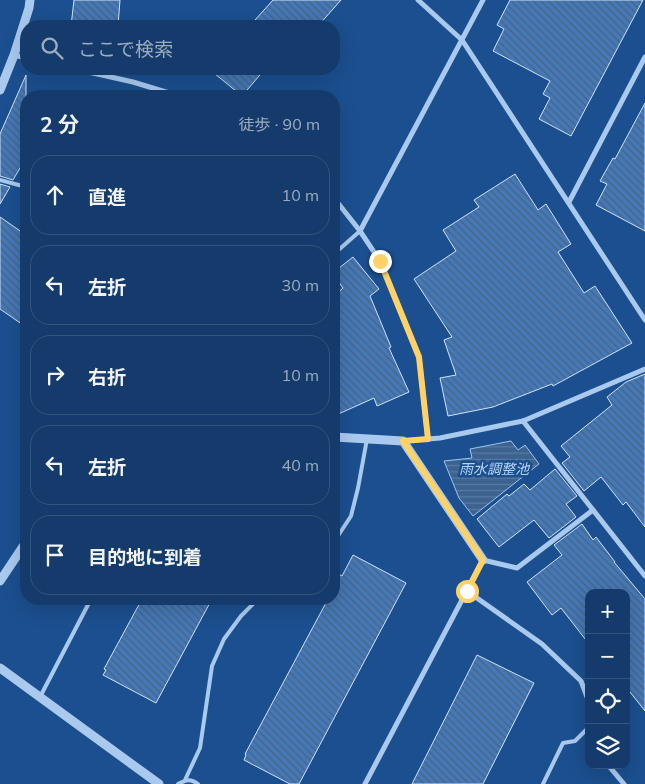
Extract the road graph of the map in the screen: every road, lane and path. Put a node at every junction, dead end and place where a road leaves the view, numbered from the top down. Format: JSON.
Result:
{"nodes":[{"id":1,"x":30,"y":0,"type":"edge"},
{"id":2,"x":418,"y":0,"type":"edge"},
{"id":3,"x":483,"y":0,"type":"edge"},
{"id":4,"x":25,"y":20,"type":"edge"},
{"id":5,"x":20,"y":36,"type":"edge"},
{"id":6,"x":462,"y":40,"type":"junction"},
{"id":7,"x":14,"y":55,"type":"junction"},
{"id":8,"x":20,"y":56,"type":"edge"},
{"id":9,"x":645,"y":57,"type":"edge"},
{"id":10,"x":101,"y":75,"type":"edge"},
{"id":11,"x":0,"y":90,"type":"edge"},
{"id":12,"x":159,"y":90,"type":"edge"},
{"id":13,"x":0,"y":180,"type":"edge"},
{"id":14,"x":20,"y":185,"type":"edge"},
{"id":15,"x":569,"y":202,"type":"junction"},
{"id":16,"x":340,"y":206,"type":"edge"},
{"id":17,"x":360,"y":231,"type":"junction"},
{"id":18,"x":340,"y":249,"type":"edge"},
{"id":19,"x":645,"y":320,"type":"edge"},
{"id":20,"x":645,"y":369,"type":"edge"},
{"id":21,"x":523,"y":421,"type":"junction"},
{"id":22,"x":340,"y":437,"type":"edge"},
{"id":23,"x":367,"y":438,"type":"junction"},
{"id":24,"x":428,"y":439,"type":"junction"},
{"id":25,"x":403,"y":441,"type":"junction"},
{"id":26,"x":593,"y":510,"type":"junction"},
{"id":27,"x":340,"y":533,"type":"edge"},
{"id":28,"x":20,"y":551,"type":"edge"},
{"id":29,"x":483,"y":560,"type":"junction"},
{"id":30,"x":645,"y":576,"type":"edge"},
{"id":31,"x":0,"y":581,"type":"edge"},
{"id":32,"x":467,"y":591,"type":"junction"},
{"id":33,"x":87,"y":605,"type":"edge"},
{"id":34,"x":252,"y":605,"type":"edge"},
{"id":35,"x":0,"y":668,"type":"edge"},
{"id":36,"x":585,"y":692,"type":"edge"},
{"id":37,"x":40,"y":697,"type":"junction"},
{"id":38,"x":585,"y":732,"type":"edge"},
{"id":39,"x":611,"y":769,"type":"edge"},
{"id":40,"x":185,"y":780,"type":"junction"},
{"id":41,"x":159,"y":784,"type":"edge"},
{"id":42,"x":178,"y":784,"type":"edge"},
{"id":43,"x":198,"y":784,"type":"edge"},
{"id":44,"x":365,"y":784,"type":"edge"},
{"id":45,"x":543,"y":784,"type":"edge"},
{"id":46,"x":624,"y":784,"type":"edge"}],
"edges":[{"from":1,"to":4,"type":"street"},
{"from":2,"to":6,"type":"street"},
{"from":3,"to":6,"type":"street"},
{"from":5,"to":7,"type":"street"},
{"from":6,"to":15,"type":"street"},
{"from":6,"to":17,"type":"street"},
{"from":7,"to":8,"type":"street"},
{"from":7,"to":11,"type":"street"},
{"from":9,"to":15,"type":"street"},
{"from":10,"to":12,"type":"street"},
{"from":13,"to":14,"type":"lane"},
{"from":15,"to":19,"type":"street"},
{"from":16,"to":17,"type":"street"},
{"from":17,"to":18,"type":"lane"},
{"from":17,"to":24,"type":"street"},
{"from":20,"to":21,"type":"street"},
{"from":21,"to":24,"type":"street"},
{"from":21,"to":26,"type":"street"},
{"from":22,"to":23,"type":"street"},
{"from":23,"to":25,"type":"street"},
{"from":23,"to":27,"type":"lane"},
{"from":24,"to":25,"type":"street"},
{"from":25,"to":29,"type":"street"},
{"from":26,"to":29,"type":"street"},
{"from":26,"to":30,"type":"street"},
{"from":28,"to":31,"type":"street"},
{"from":29,"to":32,"type":"street"},
{"from":32,"to":36,"type":"street"},
{"from":32,"to":44,"type":"street"},
{"from":33,"to":37,"type":"lane"},
{"from":34,"to":40,"type":"lane"},
{"from":35,"to":37,"type":"street"},
{"from":37,"to":41,"type":"street"},
{"from":38,"to":45,"type":"lane"},
{"from":39,"to":46,"type":"street"},
{"from":40,"to":42,"type":"lane"},
{"from":40,"to":43,"type":"lane"}]}
